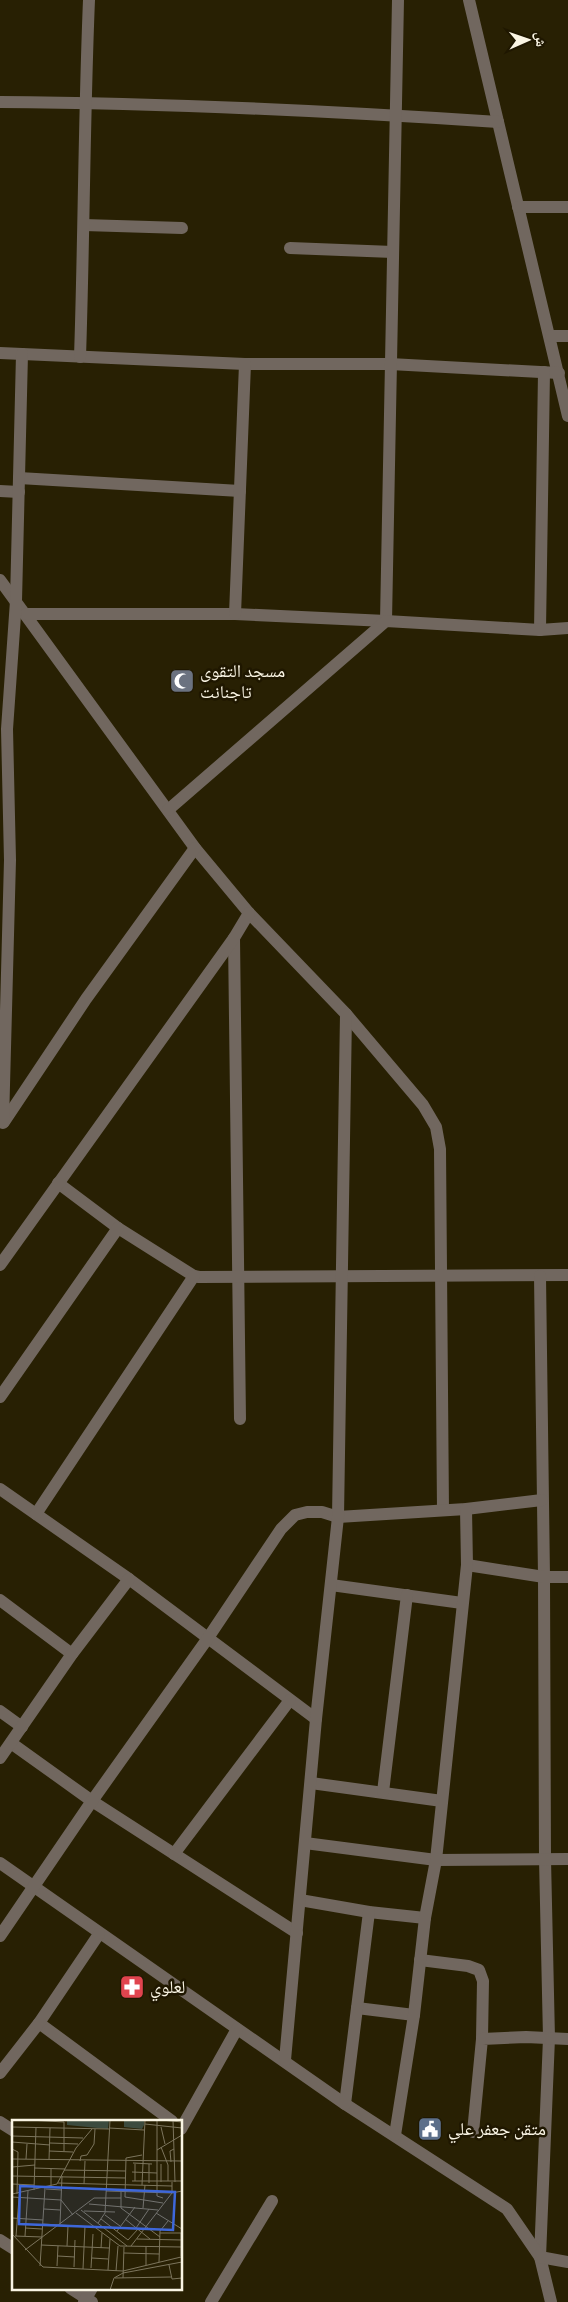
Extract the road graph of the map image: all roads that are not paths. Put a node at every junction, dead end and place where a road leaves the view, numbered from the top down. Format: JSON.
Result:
{"nodes":[{"id":1,"x":89,"y":0,"type":"edge"},
{"id":2,"x":398,"y":0,"type":"edge"},
{"id":3,"x":469,"y":0,"type":"edge"},
{"id":4,"x":0,"y":102,"type":"edge"},
{"id":5,"x":85,"y":102,"type":"junction"},
{"id":6,"x":396,"y":115,"type":"junction"},
{"id":7,"x":498,"y":122,"type":"junction"},
{"id":8,"x":518,"y":207,"type":"junction"},
{"id":9,"x":568,"y":207,"type":"edge"},
{"id":10,"x":84,"y":225,"type":"junction"},
{"id":11,"x":182,"y":228,"type":"dead end"},
{"id":12,"x":290,"y":248,"type":"dead end"},
{"id":13,"x":392,"y":252,"type":"junction"},
{"id":14,"x":551,"y":336,"type":"junction"},
{"id":15,"x":568,"y":336,"type":"edge"},
{"id":16,"x":0,"y":353,"type":"edge"},
{"id":17,"x":22,"y":354,"type":"junction"},
{"id":18,"x":80,"y":357,"type":"junction"},
{"id":19,"x":245,"y":364,"type":"junction"},
{"id":20,"x":390,"y":364,"type":"junction"},
{"id":21,"x":544,"y":372,"type":"junction"},
{"id":22,"x":558,"y":373,"type":"junction"},
{"id":23,"x":568,"y":416,"type":"edge"},
{"id":24,"x":19,"y":478,"type":"junction"},
{"id":25,"x":240,"y":490,"type":"junction"},
{"id":26,"x":0,"y":491,"type":"edge"},
{"id":27,"x":19,"y":492,"type":"junction"},
{"id":28,"x":0,"y":580,"type":"edge"},
{"id":29,"x":16,"y":601,"type":"junction"},
{"id":30,"x":26,"y":614,"type":"junction"},
{"id":31,"x":235,"y":614,"type":"junction"},
{"id":32,"x":386,"y":621,"type":"junction"},
{"id":33,"x":568,"y":628,"type":"edge"},
{"id":34,"x":540,"y":630,"type":"junction"},
{"id":35,"x":4,"y":729,"type":"edge"},
{"id":36,"x":168,"y":810,"type":"junction"},
{"id":37,"x":196,"y":848,"type":"junction"},
{"id":38,"x":5,"y":860,"type":"edge"},
{"id":39,"x":249,"y":913,"type":"junction"},
{"id":40,"x":234,"y":938,"type":"junction"},
{"id":41,"x":3,"y":983,"type":"edge"},
{"id":42,"x":346,"y":1014,"type":"junction"},
{"id":43,"x":2,"y":1125,"type":"edge"},
{"id":44,"x":58,"y":1183,"type":"junction"},
{"id":45,"x":118,"y":1228,"type":"junction"},
{"id":46,"x":0,"y":1265,"type":"edge"},
{"id":47,"x":440,"y":1275,"type":"junction"},
{"id":48,"x":568,"y":1275,"type":"edge"},
{"id":49,"x":194,"y":1276,"type":"junction"},
{"id":50,"x":343,"y":1276,"type":"junction"},
{"id":51,"x":540,"y":1276,"type":"junction"},
{"id":52,"x":239,"y":1279,"type":"junction"},
{"id":53,"x":0,"y":1397,"type":"edge"},
{"id":54,"x":240,"y":1419,"type":"dead end"},
{"id":55,"x":0,"y":1488,"type":"edge"},
{"id":56,"x":542,"y":1500,"type":"junction"},
{"id":57,"x":466,"y":1509,"type":"junction"},
{"id":58,"x":443,"y":1510,"type":"junction"},
{"id":59,"x":36,"y":1514,"type":"junction"},
{"id":60,"x":338,"y":1517,"type":"junction"},
{"id":61,"x":467,"y":1565,"type":"junction"},
{"id":62,"x":544,"y":1577,"type":"junction"},
{"id":63,"x":568,"y":1577,"type":"edge"},
{"id":64,"x":129,"y":1579,"type":"junction"},
{"id":65,"x":331,"y":1585,"type":"junction"},
{"id":66,"x":407,"y":1595,"type":"junction"},
{"id":67,"x":0,"y":1600,"type":"edge"},
{"id":68,"x":462,"y":1603,"type":"junction"},
{"id":69,"x":208,"y":1638,"type":"junction"},
{"id":70,"x":72,"y":1654,"type":"junction"},
{"id":71,"x":290,"y":1700,"type":"junction"},
{"id":72,"x":0,"y":1711,"type":"edge"},
{"id":73,"x":316,"y":1719,"type":"junction"},
{"id":74,"x":22,"y":1727,"type":"junction"},
{"id":75,"x":11,"y":1743,"type":"junction"},
{"id":76,"x":0,"y":1758,"type":"edge"},
{"id":77,"x":311,"y":1783,"type":"junction"},
{"id":78,"x":383,"y":1792,"type":"junction"},
{"id":79,"x":92,"y":1801,"type":"junction"},
{"id":80,"x":442,"y":1801,"type":"junction"},
{"id":81,"x":305,"y":1843,"type":"junction"},
{"id":82,"x":174,"y":1854,"type":"junction"},
{"id":83,"x":545,"y":1859,"type":"junction"},
{"id":84,"x":568,"y":1859,"type":"edge"},
{"id":85,"x":436,"y":1860,"type":"junction"},
{"id":86,"x":0,"y":1863,"type":"edge"},
{"id":87,"x":35,"y":1887,"type":"junction"},
{"id":88,"x":300,"y":1900,"type":"junction"},
{"id":89,"x":369,"y":1912,"type":"junction"},
{"id":90,"x":425,"y":1918,"type":"junction"},
{"id":91,"x":297,"y":1933,"type":"junction"},
{"id":92,"x":100,"y":1934,"type":"junction"},
{"id":93,"x":0,"y":1936,"type":"edge"},
{"id":94,"x":420,"y":1960,"type":"junction"},
{"id":95,"x":357,"y":2008,"type":"junction"},
{"id":96,"x":414,"y":2014,"type":"junction"},
{"id":97,"x":39,"y":2023,"type":"junction"},
{"id":98,"x":237,"y":2029,"type":"junction"},
{"id":99,"x":549,"y":2038,"type":"junction"},
{"id":100,"x":482,"y":2039,"type":"junction"},
{"id":101,"x":568,"y":2039,"type":"edge"},
{"id":102,"x":285,"y":2060,"type":"junction"},
{"id":103,"x":0,"y":2073,"type":"edge"},
{"id":104,"x":345,"y":2104,"type":"junction"},
{"id":105,"x":171,"y":2120,"type":"edge"},
{"id":106,"x":0,"y":2122,"type":"edge"},
{"id":107,"x":182,"y":2126,"type":"edge"},
{"id":108,"x":12,"y":2130,"type":"edge"},
{"id":109,"x":473,"y":2132,"type":"dead end"},
{"id":110,"x":395,"y":2135,"type":"junction"},
{"id":111,"x":272,"y":2201,"type":"dead end"},
{"id":112,"x":0,"y":2240,"type":"edge"},
{"id":113,"x":12,"y":2248,"type":"edge"},
{"id":114,"x":540,"y":2257,"type":"junction"},
{"id":115,"x":567,"y":2265,"type":"edge"},
{"id":116,"x":74,"y":2290,"type":"edge"},
{"id":117,"x":88,"y":2298,"type":"edge"},
{"id":118,"x":211,"y":2302,"type":"edge"},
{"id":119,"x":551,"y":2302,"type":"edge"}],
"edges":[{"from":1,"to":5,"type":"street"},
{"from":2,"to":6,"type":"street"},
{"from":3,"to":7,"type":"street"},
{"from":4,"to":5,"type":"street"},
{"from":5,"to":6,"type":"street"},
{"from":5,"to":10,"type":"street"},
{"from":6,"to":7,"type":"street"},
{"from":6,"to":13,"type":"street"},
{"from":7,"to":8,"type":"street"},
{"from":8,"to":9,"type":"street"},
{"from":8,"to":14,"type":"street"},
{"from":10,"to":11,"type":"street"},
{"from":10,"to":18,"type":"street"},
{"from":12,"to":13,"type":"street"},
{"from":13,"to":20,"type":"street"},
{"from":14,"to":15,"type":"street"},
{"from":14,"to":22,"type":"street"},
{"from":16,"to":17,"type":"street"},
{"from":17,"to":18,"type":"street"},
{"from":17,"to":24,"type":"street"},
{"from":18,"to":19,"type":"street"},
{"from":19,"to":20,"type":"street"},
{"from":19,"to":25,"type":"street"},
{"from":20,"to":21,"type":"street"},
{"from":20,"to":32,"type":"street"},
{"from":21,"to":22,"type":"street"},
{"from":21,"to":34,"type":"street"},
{"from":22,"to":23,"type":"street"},
{"from":24,"to":25,"type":"street"},
{"from":24,"to":27,"type":"street"},
{"from":25,"to":31,"type":"street"},
{"from":26,"to":27,"type":"street"},
{"from":27,"to":29,"type":"street"},
{"from":28,"to":29,"type":"street"},
{"from":29,"to":30,"type":"street"},
{"from":29,"to":35,"type":"street"},
{"from":30,"to":31,"type":"street"},
{"from":30,"to":36,"type":"street"},
{"from":31,"to":32,"type":"street"},
{"from":32,"to":34,"type":"street"},
{"from":32,"to":36,"type":"street"},
{"from":33,"to":34,"type":"street"},
{"from":35,"to":38,"type":"street"},
{"from":36,"to":37,"type":"street"},
{"from":37,"to":39,"type":"street"},
{"from":37,"to":43,"type":"street"},
{"from":38,"to":41,"type":"street"},
{"from":39,"to":40,"type":"street"},
{"from":39,"to":42,"type":"street"},
{"from":40,"to":44,"type":"street"},
{"from":40,"to":52,"type":"street"},
{"from":41,"to":43,"type":"street"},
{"from":42,"to":47,"type":"street"},
{"from":42,"to":50,"type":"street"},
{"from":44,"to":45,"type":"street"},
{"from":44,"to":46,"type":"street"},
{"from":45,"to":49,"type":"street"},
{"from":45,"to":53,"type":"street"},
{"from":47,"to":50,"type":"street"},
{"from":47,"to":51,"type":"street"},
{"from":47,"to":58,"type":"street"},
{"from":48,"to":51,"type":"street"},
{"from":49,"to":52,"type":"street"},
{"from":49,"to":59,"type":"street"},
{"from":50,"to":52,"type":"street"},
{"from":50,"to":60,"type":"street"},
{"from":51,"to":56,"type":"street"},
{"from":52,"to":54,"type":"street"},
{"from":55,"to":59,"type":"street"},
{"from":56,"to":57,"type":"street"},
{"from":56,"to":62,"type":"street"},
{"from":57,"to":58,"type":"street"},
{"from":57,"to":61,"type":"street"},
{"from":58,"to":60,"type":"street"},
{"from":59,"to":64,"type":"street"},
{"from":60,"to":65,"type":"street"},
{"from":60,"to":69,"type":"street"},
{"from":61,"to":62,"type":"street"},
{"from":61,"to":68,"type":"street"},
{"from":62,"to":63,"type":"street"},
{"from":62,"to":83,"type":"street"},
{"from":64,"to":69,"type":"street"},
{"from":64,"to":70,"type":"street"},
{"from":65,"to":66,"type":"street"},
{"from":65,"to":73,"type":"street"},
{"from":66,"to":68,"type":"street"},
{"from":66,"to":78,"type":"street"},
{"from":67,"to":70,"type":"street"},
{"from":68,"to":80,"type":"street"},
{"from":69,"to":71,"type":"street"},
{"from":69,"to":79,"type":"street"},
{"from":70,"to":74,"type":"street"},
{"from":71,"to":73,"type":"street"},
{"from":71,"to":82,"type":"street"},
{"from":72,"to":74,"type":"street"},
{"from":73,"to":77,"type":"street"},
{"from":74,"to":75,"type":"street"},
{"from":75,"to":76,"type":"street"},
{"from":75,"to":79,"type":"street"},
{"from":77,"to":78,"type":"street"},
{"from":77,"to":81,"type":"street"},
{"from":78,"to":80,"type":"street"},
{"from":79,"to":82,"type":"street"},
{"from":79,"to":87,"type":"street"},
{"from":80,"to":85,"type":"street"},
{"from":81,"to":85,"type":"street"},
{"from":81,"to":88,"type":"street"},
{"from":82,"to":91,"type":"street"},
{"from":83,"to":84,"type":"street"},
{"from":83,"to":85,"type":"street"},
{"from":83,"to":99,"type":"street"},
{"from":85,"to":90,"type":"street"},
{"from":86,"to":87,"type":"street"},
{"from":87,"to":92,"type":"street"},
{"from":87,"to":93,"type":"street"},
{"from":88,"to":89,"type":"street"},
{"from":88,"to":91,"type":"street"},
{"from":89,"to":90,"type":"street"},
{"from":89,"to":95,"type":"street"},
{"from":90,"to":94,"type":"street"},
{"from":91,"to":102,"type":"street"},
{"from":92,"to":97,"type":"street"},
{"from":92,"to":98,"type":"street"},
{"from":94,"to":96,"type":"street"},
{"from":94,"to":100,"type":"street"},
{"from":95,"to":96,"type":"street"},
{"from":95,"to":104,"type":"street"},
{"from":96,"to":110,"type":"street"},
{"from":97,"to":103,"type":"street"},
{"from":97,"to":105,"type":"street"},
{"from":98,"to":102,"type":"street"},
{"from":98,"to":107,"type":"street"},
{"from":99,"to":100,"type":"street"},
{"from":99,"to":101,"type":"street"},
{"from":99,"to":114,"type":"street"},
{"from":100,"to":109,"type":"street"},
{"from":102,"to":104,"type":"street"},
{"from":104,"to":110,"type":"street"},
{"from":106,"to":108,"type":"street"},
{"from":110,"to":114,"type":"street"},
{"from":111,"to":118,"type":"street"},
{"from":112,"to":113,"type":"street"},
{"from":114,"to":115,"type":"street"},
{"from":114,"to":119,"type":"street"},
{"from":116,"to":117,"type":"street"}]}
